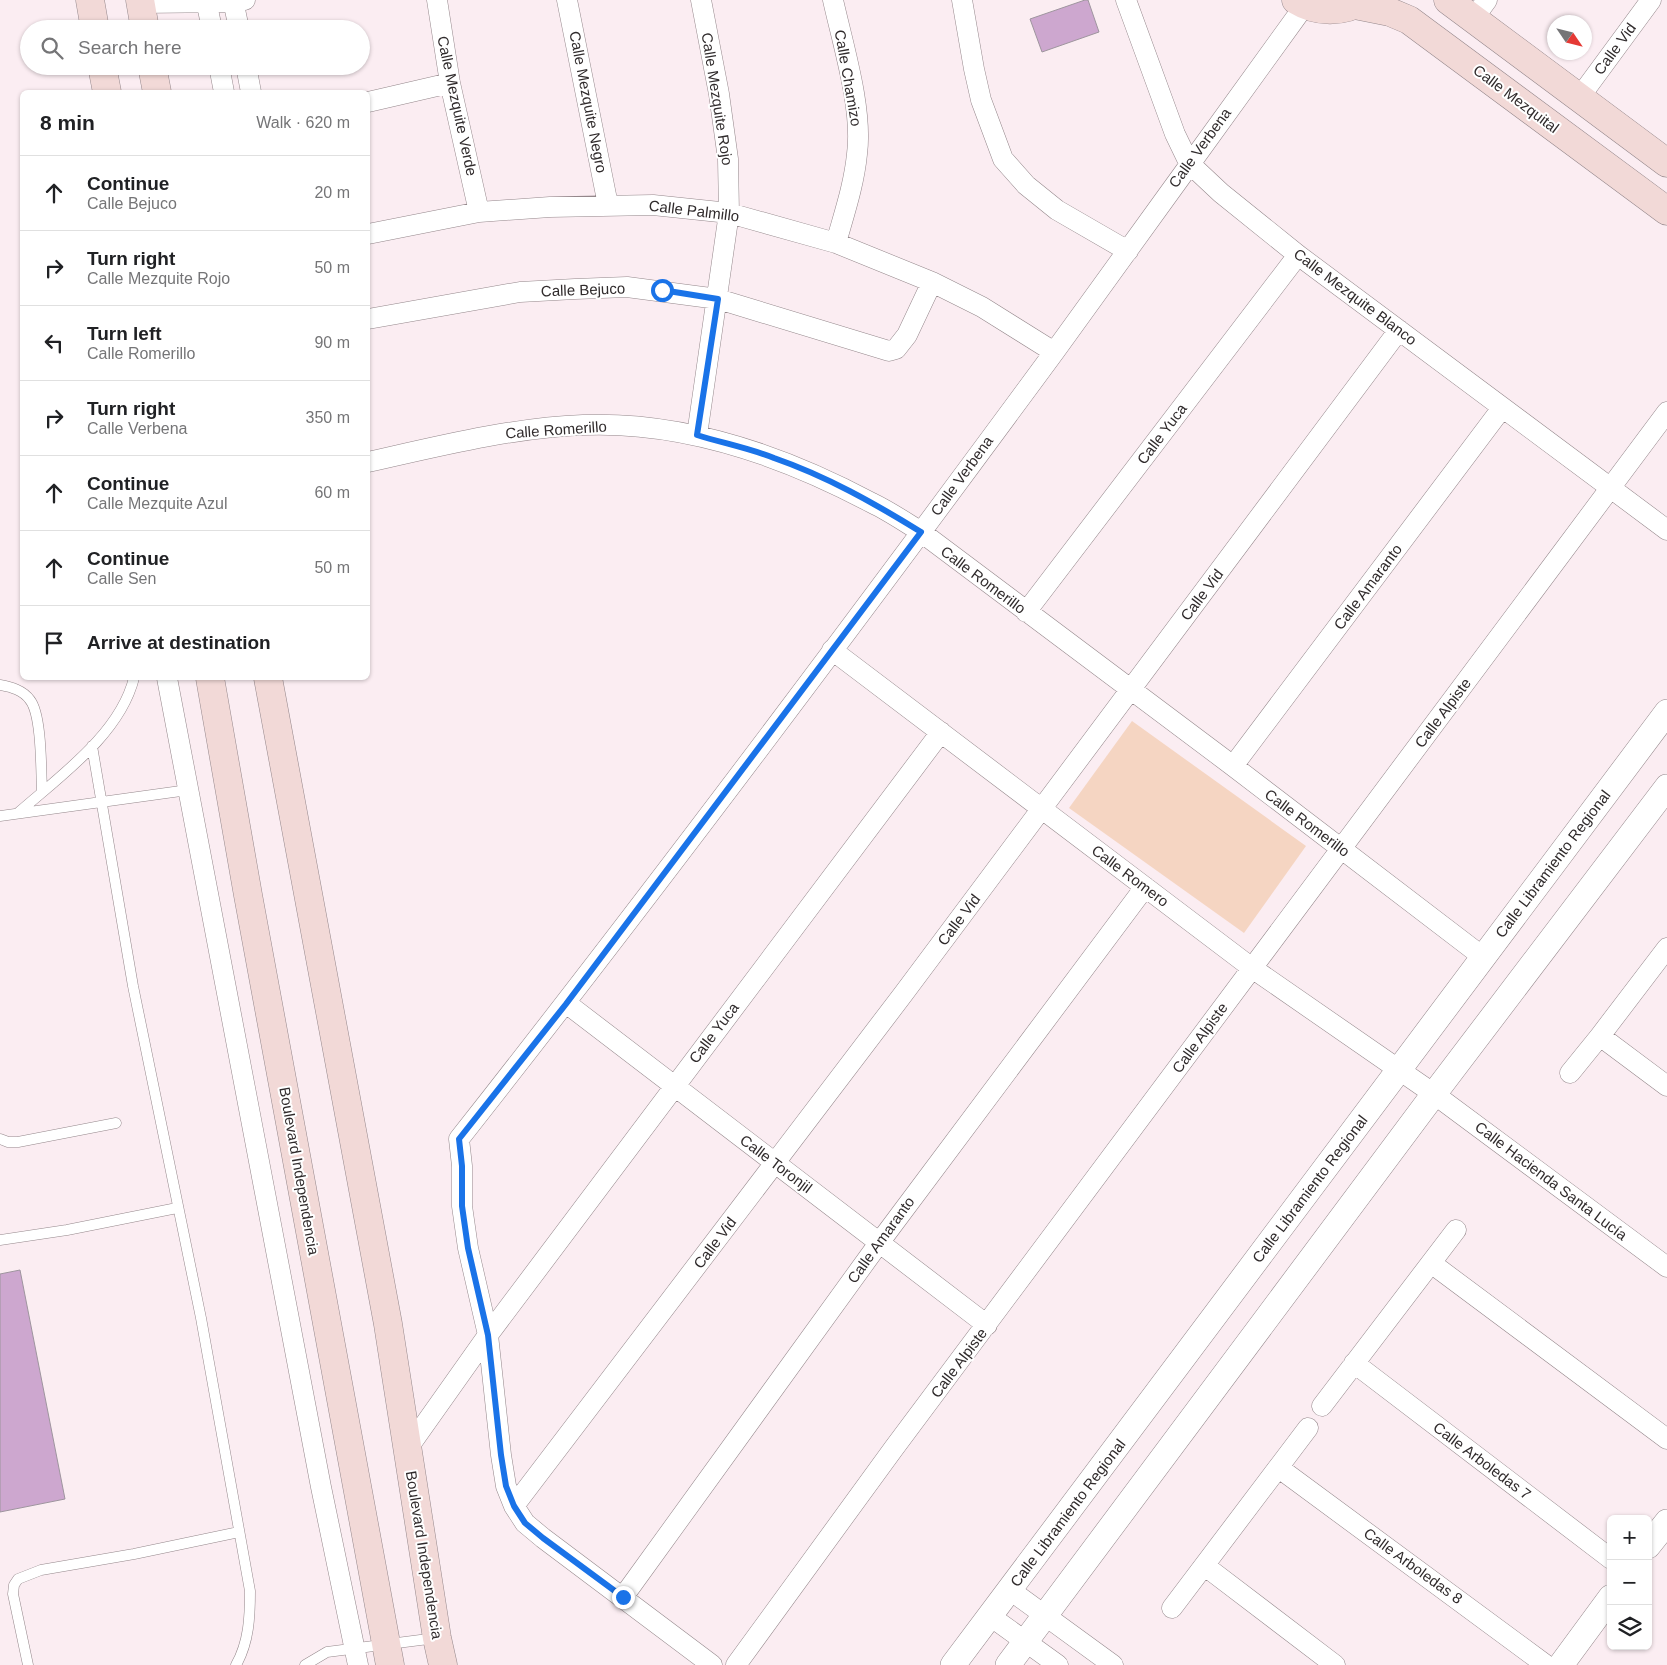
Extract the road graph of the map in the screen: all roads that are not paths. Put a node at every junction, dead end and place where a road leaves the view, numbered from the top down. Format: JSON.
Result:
{"nodes":[{"id":1,"x":90,"y":0,"type":"edge"},
{"id":2,"x":436,"y":0,"type":"edge"},
{"id":3,"x":567,"y":0,"type":"edge"},
{"id":4,"x":701,"y":0,"type":"edge"},
{"id":5,"x":832,"y":0,"type":"edge"},
{"id":6,"x":962,"y":0,"type":"edge"},
{"id":7,"x":1126,"y":0,"type":"edge"},
{"id":8,"x":1448,"y":0,"type":"edge"},
{"id":9,"x":1651,"y":0,"type":"edge"},
{"id":10,"x":207,"y":1,"type":"edge"},
{"id":11,"x":237,"y":1,"type":"edge"},
{"id":12,"x":1360,"y":2,"type":"edge"},
{"id":13,"x":1300,"y":3,"type":"edge"},
{"id":14,"x":1480,"y":10,"type":"edge"},
{"id":15,"x":142,"y":11,"type":"edge"},
{"id":16,"x":93,"y":20,"type":"edge"},
{"id":17,"x":210,"y":20,"type":"edge"},
{"id":18,"x":238,"y":20,"type":"edge"},
{"id":19,"x":104,"y":75,"type":"edge"},
{"id":20,"x":154,"y":75,"type":"edge"},
{"id":21,"x":221,"y":75,"type":"edge"},
{"id":22,"x":248,"y":75,"type":"edge"},
{"id":23,"x":450,"y":83,"type":"junction"},
{"id":24,"x":107,"y":90,"type":"edge"},
{"id":25,"x":158,"y":90,"type":"edge"},
{"id":26,"x":224,"y":90,"type":"edge"},
{"id":27,"x":251,"y":90,"type":"edge"},
{"id":28,"x":1579,"y":98,"type":"junction"},
{"id":29,"x":370,"y":102,"type":"edge"},
{"id":30,"x":1189,"y":163,"type":"junction"},
{"id":31,"x":1667,"y":163,"type":"edge"},
{"id":32,"x":608,"y":205,"type":"junction"},
{"id":33,"x":1667,"y":211,"type":"edge"},
{"id":34,"x":480,"y":212,"type":"junction"},
{"id":35,"x":729,"y":213,"type":"junction"},
{"id":36,"x":370,"y":234,"type":"edge"},
{"id":37,"x":836,"y":243,"type":"junction"},
{"id":38,"x":1128,"y":251,"type":"junction"},
{"id":39,"x":1298,"y":255,"type":"junction"},
{"id":40,"x":932,"y":282,"type":"junction"},
{"id":41,"x":718,"y":299,"type":"junction"},
{"id":42,"x":370,"y":319,"type":"edge"},
{"id":43,"x":1399,"y":330,"type":"junction"},
{"id":44,"x":1054,"y":352,"type":"junction"},
{"id":45,"x":1502,"y":408,"type":"junction"},
{"id":46,"x":1667,"y":412,"type":"edge"},
{"id":47,"x":697,"y":435,"type":"junction"},
{"id":48,"x":370,"y":462,"type":"edge"},
{"id":49,"x":1611,"y":489,"type":"junction"},
{"id":50,"x":1667,"y":530,"type":"edge"},
{"id":51,"x":921,"y":532,"type":"junction"},
{"id":52,"x":1026,"y":612,"type":"junction"},
{"id":53,"x":832,"y":650,"type":"junction"},
{"id":54,"x":133,"y":680,"type":"edge"},
{"id":55,"x":167,"y":680,"type":"edge"},
{"id":56,"x":210,"y":680,"type":"edge"},
{"id":57,"x":268,"y":680,"type":"edge"},
{"id":58,"x":0,"y":684,"type":"edge"},
{"id":59,"x":1132,"y":690,"type":"junction"},
{"id":60,"x":1667,"y":712,"type":"edge"},
{"id":61,"x":941,"y":732,"type":"junction"},
{"id":62,"x":92,"y":746,"type":"junction"},
{"id":63,"x":1233,"y":766,"type":"junction"},
{"id":64,"x":1667,"y":787,"type":"edge"},
{"id":65,"x":188,"y":790,"type":"junction"},
{"id":66,"x":42,"y":792,"type":"junction"},
{"id":67,"x":100,"y":801,"type":"junction"},
{"id":68,"x":1042,"y":809,"type":"junction"},
{"id":69,"x":18,"y":813,"type":"junction"},
{"id":70,"x":0,"y":816,"type":"edge"},
{"id":71,"x":1342,"y":849,"type":"junction"},
{"id":72,"x":1145,"y":887,"type":"junction"},
{"id":73,"x":1667,"y":948,"type":"edge"},
{"id":74,"x":1483,"y":957,"type":"junction"},
{"id":75,"x":1252,"y":968,"type":"junction"},
{"id":76,"x":566,"y":1004,"type":"junction"},
{"id":77,"x":1600,"y":1036,"type":"junction"},
{"id":78,"x":1399,"y":1070,"type":"junction"},
{"id":79,"x":1570,"y":1073,"type":"dead end"},
{"id":80,"x":674,"y":1086,"type":"junction"},
{"id":81,"x":1667,"y":1086,"type":"edge"},
{"id":82,"x":1434,"y":1094,"type":"junction"},
{"id":83,"x":116,"y":1123,"type":"dead end"},
{"id":84,"x":0,"y":1139,"type":"edge"},
{"id":85,"x":776,"y":1164,"type":"junction"},
{"id":86,"x":177,"y":1208,"type":"junction"},
{"id":87,"x":1456,"y":1230,"type":"dead end"},
{"id":88,"x":0,"y":1240,"type":"edge"},
{"id":89,"x":879,"y":1243,"type":"junction"},
{"id":90,"x":1431,"y":1263,"type":"junction"},
{"id":91,"x":1667,"y":1267,"type":"edge"},
{"id":92,"x":987,"y":1325,"type":"junction"},
{"id":93,"x":488,"y":1335,"type":"junction"},
{"id":94,"x":1354,"y":1363,"type":"junction"},
{"id":95,"x":1322,"y":1406,"type":"dead end"},
{"id":96,"x":1308,"y":1428,"type":"dead end"},
{"id":97,"x":1667,"y":1439,"type":"edge"},
{"id":98,"x":408,"y":1448,"type":"junction"},
{"id":99,"x":1279,"y":1468,"type":"junction"},
{"id":100,"x":514,"y":1506,"type":"junction"},
{"id":101,"x":1667,"y":1522,"type":"edge"},
{"id":102,"x":240,"y":1532,"type":"junction"},
{"id":103,"x":1652,"y":1541,"type":"edge"},
{"id":104,"x":1607,"y":1556,"type":"edge"},
{"id":105,"x":1205,"y":1566,"type":"junction"},
{"id":106,"x":1010,"y":1590,"type":"junction"},
{"id":107,"x":623,"y":1597,"type":"junction"},
{"id":108,"x":1607,"y":1602,"type":"edge"},
{"id":109,"x":1172,"y":1608,"type":"dead end"},
{"id":110,"x":1045,"y":1614,"type":"junction"},
{"id":111,"x":990,"y":1616,"type":"junction"},
{"id":112,"x":437,"y":1638,"type":"junction"},
{"id":113,"x":1026,"y":1641,"type":"junction"},
{"id":114,"x":388,"y":1654,"type":"edge"},
{"id":115,"x":357,"y":1656,"type":"edge"},
{"id":116,"x":28,"y":1665,"type":"edge"},
{"id":117,"x":236,"y":1665,"type":"edge"},
{"id":118,"x":305,"y":1665,"type":"edge"},
{"id":119,"x":443,"y":1665,"type":"edge"},
{"id":120,"x":712,"y":1665,"type":"edge"},
{"id":121,"x":736,"y":1665,"type":"edge"},
{"id":122,"x":953,"y":1665,"type":"edge"},
{"id":123,"x":1008,"y":1665,"type":"edge"},
{"id":124,"x":1058,"y":1665,"type":"edge"},
{"id":125,"x":1113,"y":1665,"type":"edge"},
{"id":126,"x":1335,"y":1665,"type":"edge"},
{"id":127,"x":1546,"y":1665,"type":"edge"},
{"id":128,"x":1561,"y":1665,"type":"edge"}],
"edges":[{"from":1,"to":16,"type":"main road"},
{"from":2,"to":23,"type":"street","name":"Calle Mezquite Verde"},
{"from":3,"to":32,"type":"street","name":"Calle Mezquite Negro"},
{"from":4,"to":35,"type":"street","name":"Calle Mezquite Rojo"},
{"from":5,"to":37,"type":"street","name":"Calle Chamizo"},
{"from":6,"to":38,"type":"street"},
{"from":7,"to":30,"type":"street","name":"Calle Mezquite Blanco"},
{"from":8,"to":14,"type":"main road"},
{"from":9,"to":28,"type":"street","name":"Calle Vid"},
{"from":10,"to":11,"type":"street"},
{"from":10,"to":15,"type":"street"},
{"from":10,"to":17,"type":"street"},
{"from":11,"to":18,"type":"street"},
{"from":12,"to":13,"type":"main road"},
{"from":12,"to":33,"type":"main road","name":"Calle Mezquital"},
{"from":13,"to":30,"type":"street","name":"Calle Verbena"},
{"from":14,"to":28,"type":"main road"},
{"from":19,"to":24,"type":"main road"},
{"from":20,"to":25,"type":"main road"},
{"from":21,"to":26,"type":"street"},
{"from":22,"to":27,"type":"street"},
{"from":23,"to":29,"type":"street"},
{"from":23,"to":34,"type":"street","name":"Calle Mezquite Verde"},
{"from":28,"to":31,"type":"main road"},
{"from":30,"to":38,"type":"street","name":"Calle Verbena"},
{"from":30,"to":39,"type":"street","name":"Calle Mezquite Blanco"},
{"from":32,"to":34,"type":"street","name":"Calle Palmillo"},
{"from":32,"to":35,"type":"street","name":"Calle Palmillo"},
{"from":34,"to":36,"type":"street","name":"Calle Palmillo"},
{"from":35,"to":37,"type":"street","name":"Calle Palmillo"},
{"from":35,"to":41,"type":"street","name":"Calle Mezquite Rojo"},
{"from":37,"to":40,"type":"street","name":"Calle Palmillo"},
{"from":38,"to":44,"type":"street","name":"Calle Verbena"},
{"from":39,"to":43,"type":"street","name":"Calle Mezquite Blanco"},
{"from":39,"to":52,"type":"street","name":"Calle Yuca"},
{"from":40,"to":41,"type":"street","name":"Calle Bejuco"},
{"from":40,"to":44,"type":"street","name":"Calle Palmillo"},
{"from":41,"to":42,"type":"street","name":"Calle Bejuco"},
{"from":41,"to":47,"type":"street","name":"Calle Mezquite Rojo"},
{"from":43,"to":45,"type":"street","name":"Calle Mezquite Blanco"},
{"from":43,"to":59,"type":"street","name":"Calle Vid"},
{"from":44,"to":51,"type":"street","name":"Calle Verbena"},
{"from":45,"to":49,"type":"street","name":"Calle Mezquite Blanco"},
{"from":45,"to":63,"type":"street","name":"Calle Amaranto"},
{"from":46,"to":49,"type":"street","name":"Calle Alpiste"},
{"from":47,"to":48,"type":"street","name":"Calle Romerillo"},
{"from":47,"to":51,"type":"street","name":"Calle Romerillo"},
{"from":49,"to":50,"type":"street","name":"Calle Mezquite Blanco"},
{"from":49,"to":71,"type":"street","name":"Calle Alpiste"},
{"from":51,"to":52,"type":"street","name":"Calle Romerillo"},
{"from":51,"to":53,"type":"street","name":"Calle Verbena"},
{"from":52,"to":59,"type":"street","name":"Calle Romerillo"},
{"from":53,"to":61,"type":"street","name":"Calle Romero"},
{"from":53,"to":76,"type":"street","name":"Calle Verbena"},
{"from":54,"to":62,"type":"lane"},
{"from":55,"to":65,"type":"street"},
{"from":56,"to":114,"type":"main road","name":"Boulevard Independencia"},
{"from":57,"to":98,"type":"main road","name":"Boulevard Independencia"},
{"from":58,"to":66,"type":"lane"},
{"from":59,"to":63,"type":"street","name":"Calle Romerillo"},
{"from":59,"to":68,"type":"street","name":"Calle Vid"},
{"from":60,"to":74,"type":"street","name":"Calle Libramiento Regional"},
{"from":61,"to":68,"type":"street","name":"Calle Romero"},
{"from":61,"to":80,"type":"street","name":"Calle Yuca"},
{"from":62,"to":66,"type":"lane"},
{"from":62,"to":67,"type":"lane"},
{"from":63,"to":71,"type":"street","name":"Calle Romerillo"},
{"from":64,"to":82,"type":"street"},
{"from":65,"to":67,"type":"lane"},
{"from":65,"to":115,"type":"street"},
{"from":66,"to":69,"type":"lane"},
{"from":67,"to":69,"type":"lane"},
{"from":67,"to":86,"type":"lane"},
{"from":68,"to":72,"type":"street","name":"Calle Romero"},
{"from":68,"to":85,"type":"street","name":"Calle Vid"},
{"from":69,"to":70,"type":"lane"},
{"from":71,"to":74,"type":"street","name":"Calle Romerillo"},
{"from":71,"to":75,"type":"street","name":"Calle Alpiste"},
{"from":72,"to":75,"type":"street","name":"Calle Romero"},
{"from":72,"to":89,"type":"street","name":"Calle Amaranto"},
{"from":73,"to":77,"type":"street"},
{"from":74,"to":78,"type":"street","name":"Calle Libramiento Regional"},
{"from":75,"to":78,"type":"street","name":"Calle Romero"},
{"from":75,"to":92,"type":"street","name":"Calle Alpiste"},
{"from":76,"to":80,"type":"street","name":"Calle Toronjil"},
{"from":76,"to":93,"type":"street","name":"Calle Verbena"},
{"from":77,"to":79,"type":"street"},
{"from":77,"to":81,"type":"street"},
{"from":78,"to":82,"type":"street","name":"Calle Romero"},
{"from":78,"to":106,"type":"street","name":"Calle Libramiento Regional"},
{"from":80,"to":85,"type":"street","name":"Calle Toronjil"},
{"from":80,"to":93,"type":"street","name":"Calle Yuca"},
{"from":82,"to":91,"type":"street","name":"Calle Hacienda Santa Lucía"},
{"from":82,"to":110,"type":"street"},
{"from":83,"to":84,"type":"lane"},
{"from":85,"to":89,"type":"street","name":"Calle Toronjil"},
{"from":85,"to":100,"type":"street","name":"Calle Vid"},
{"from":86,"to":88,"type":"lane"},
{"from":86,"to":102,"type":"lane"},
{"from":87,"to":90,"type":"street"},
{"from":89,"to":92,"type":"street","name":"Calle Toronjil"},
{"from":89,"to":107,"type":"street","name":"Calle Amaranto"},
{"from":90,"to":94,"type":"street"},
{"from":90,"to":97,"type":"street"},
{"from":92,"to":121,"type":"street","name":"Calle Alpiste"},
{"from":93,"to":98,"type":"street","name":"Calle Yuca"},
{"from":93,"to":100,"type":"street","name":"Calle Verbena"},
{"from":94,"to":95,"type":"street"},
{"from":94,"to":104,"type":"street","name":"Calle Arboledas 7"},
{"from":96,"to":99,"type":"street"},
{"from":98,"to":112,"type":"main road","name":"Boulevard Independencia"},
{"from":99,"to":105,"type":"street"},
{"from":99,"to":127,"type":"street","name":"Calle Arboledas 8"},
{"from":100,"to":107,"type":"street","name":"Calle Verbena"},
{"from":101,"to":103,"type":"street"},
{"from":102,"to":116,"type":"lane"},
{"from":102,"to":117,"type":"lane"},
{"from":105,"to":109,"type":"street"},
{"from":105,"to":126,"type":"street"},
{"from":106,"to":110,"type":"street"},
{"from":106,"to":111,"type":"street","name":"Calle Libramiento Regional"},
{"from":107,"to":120,"type":"street","name":"Calle Verbena"},
{"from":108,"to":128,"type":"street"},
{"from":110,"to":113,"type":"street"},
{"from":110,"to":125,"type":"street"},
{"from":111,"to":113,"type":"street"},
{"from":111,"to":122,"type":"street","name":"Calle Libramiento Regional"},
{"from":112,"to":114,"type":"lane"},
{"from":112,"to":119,"type":"main road","name":"Boulevard Independencia"},
{"from":113,"to":123,"type":"street"},
{"from":113,"to":124,"type":"street"},
{"from":114,"to":115,"type":"lane"},
{"from":115,"to":118,"type":"lane"}]}
